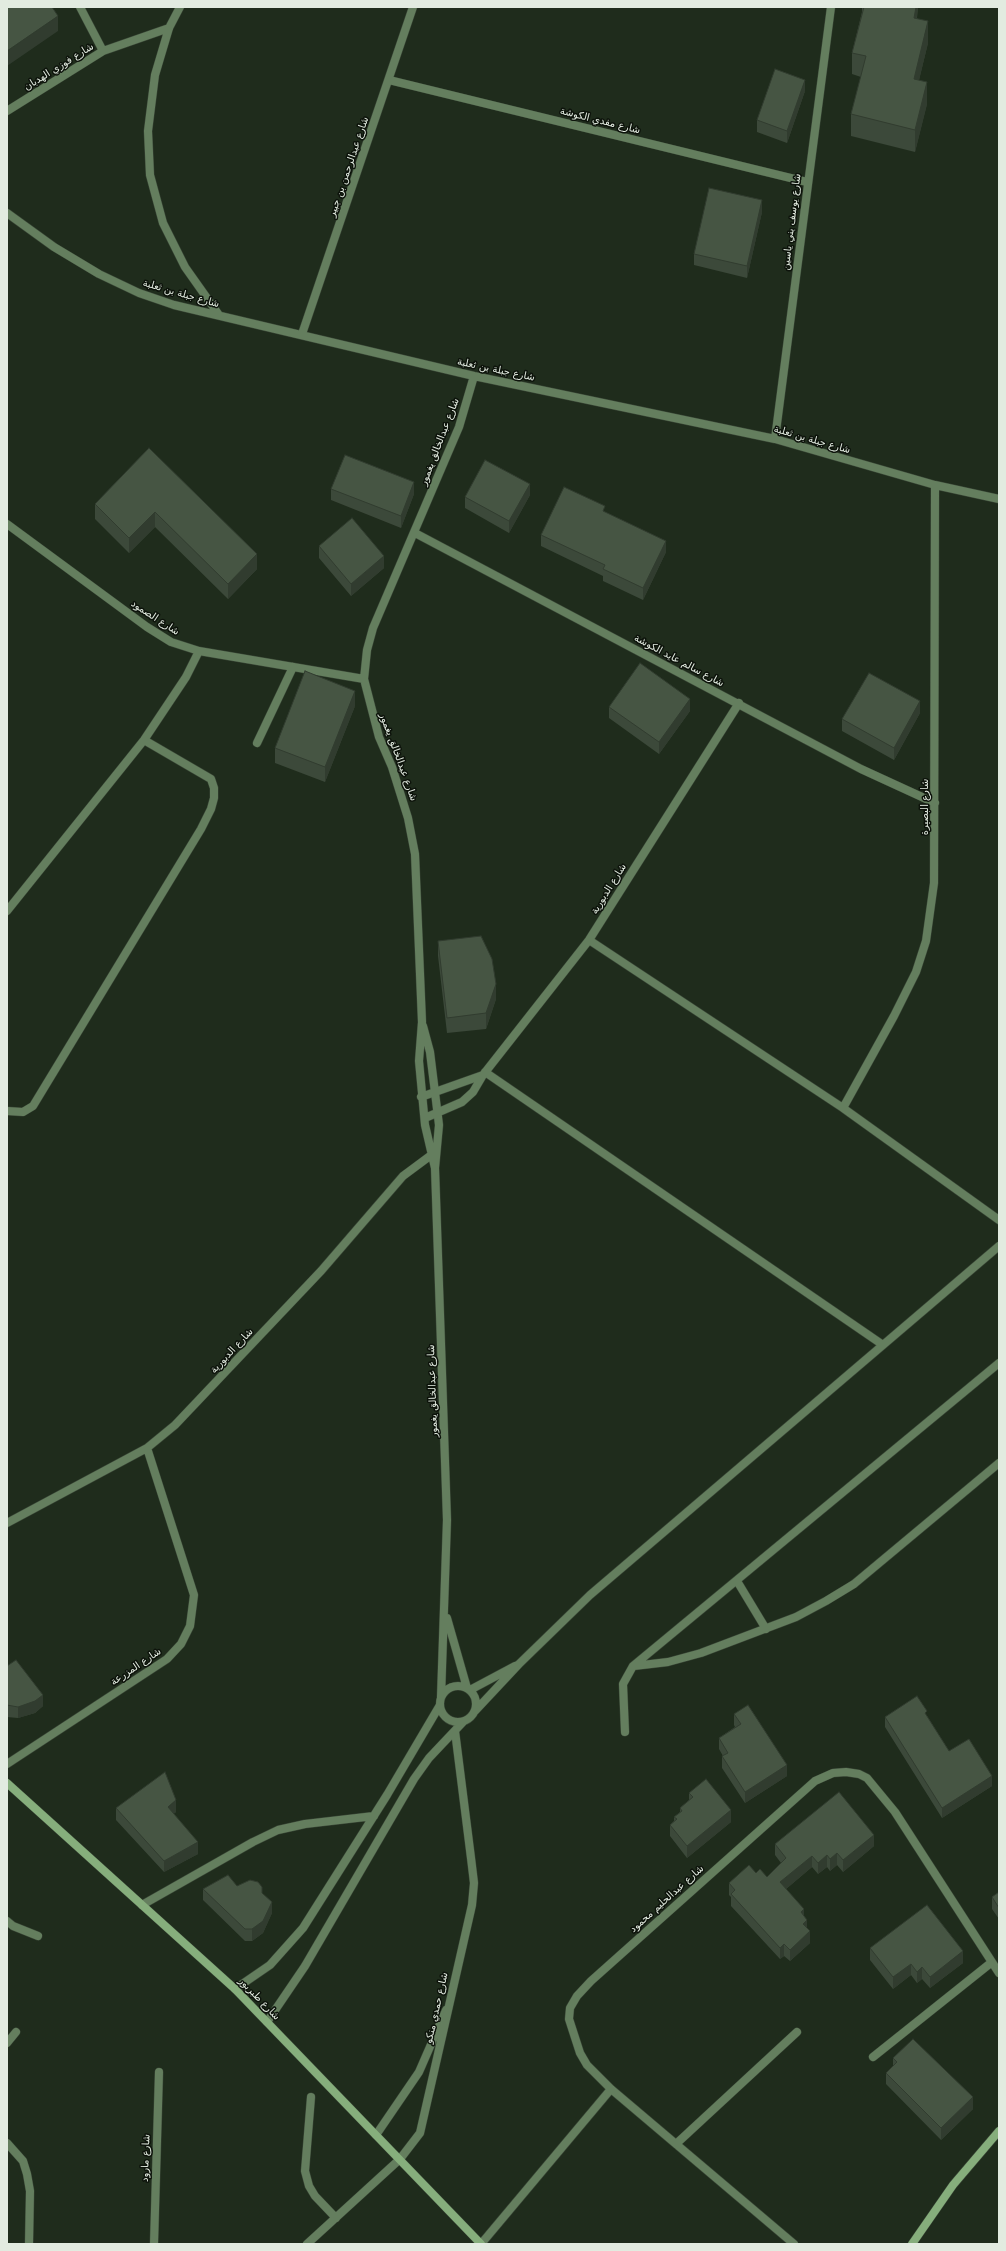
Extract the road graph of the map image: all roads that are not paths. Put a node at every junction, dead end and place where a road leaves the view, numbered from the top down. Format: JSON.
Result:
{"nodes":[{"id":1,"x":80,"y":7,"type":"edge"},
{"id":2,"x":180,"y":7,"type":"edge"},
{"id":3,"x":413,"y":7,"type":"edge"},
{"id":4,"x":831,"y":7,"type":"edge"},
{"id":5,"x":169,"y":28,"type":"junction"},
{"id":6,"x":103,"y":51,"type":"junction"},
{"id":7,"x":389,"y":80,"type":"junction"},
{"id":8,"x":7,"y":111,"type":"edge"},
{"id":9,"x":807,"y":182,"type":"junction"},
{"id":10,"x":7,"y":213,"type":"edge"},
{"id":11,"x":219,"y":315,"type":"junction"},
{"id":12,"x":302,"y":334,"type":"junction"},
{"id":13,"x":474,"y":376,"type":"junction"},
{"id":14,"x":775,"y":439,"type":"junction"},
{"id":15,"x":935,"y":485,"type":"junction"},
{"id":16,"x":999,"y":499,"type":"edge"},
{"id":17,"x":7,"y":524,"type":"edge"},
{"id":18,"x":415,"y":533,"type":"junction"},
{"id":19,"x":198,"y":651,"type":"junction"},
{"id":20,"x":293,"y":667,"type":"junction"},
{"id":21,"x":364,"y":679,"type":"junction"},
{"id":22,"x":739,"y":703,"type":"junction"},
{"id":23,"x":144,"y":740,"type":"junction"},
{"id":24,"x":257,"y":743,"type":"dead end"},
{"id":25,"x":935,"y":803,"type":"junction"},
{"id":26,"x":7,"y":911,"type":"edge"},
{"id":27,"x":589,"y":940,"type":"junction"},
{"id":28,"x":422,"y":1022,"type":"junction"},
{"id":29,"x":484,"y":1074,"type":"junction"},
{"id":30,"x":436,"y":1091,"type":"junction"},
{"id":31,"x":421,"y":1097,"type":"junction"},
{"id":32,"x":843,"y":1108,"type":"junction"},
{"id":33,"x":7,"y":1110,"type":"edge"},
{"id":34,"x":438,"y":1114,"type":"junction"},
{"id":35,"x":425,"y":1118,"type":"junction"},
{"id":36,"x":434,"y":1153,"type":"junction"},
{"id":37,"x":999,"y":1220,"type":"edge"},
{"id":38,"x":999,"y":1246,"type":"edge"},
{"id":39,"x":883,"y":1345,"type":"junction"},
{"id":40,"x":999,"y":1363,"type":"edge"},
{"id":41,"x":147,"y":1448,"type":"junction"},
{"id":42,"x":999,"y":1463,"type":"edge"},
{"id":43,"x":7,"y":1522,"type":"edge"},
{"id":44,"x":737,"y":1581,"type":"junction"},
{"id":45,"x":445,"y":1613,"type":"junction"},
{"id":46,"x":766,"y":1629,"type":"junction"},
{"id":47,"x":519,"y":1664,"type":"junction"},
{"id":48,"x":633,"y":1666,"type":"junction"},
{"id":49,"x":469,"y":1689,"type":"junction"},
{"id":50,"x":440,"y":1701,"type":"junction"},
{"id":51,"x":475,"y":1710,"type":"junction"},
{"id":52,"x":463,"y":1722,"type":"junction"},
{"id":53,"x":455,"y":1730,"type":"junction"},
{"id":54,"x":625,"y":1732,"type":"dead end"},
{"id":55,"x":7,"y":1764,"type":"edge"},
{"id":56,"x":7,"y":1783,"type":"edge"},
{"id":57,"x":374,"y":1816,"type":"junction"},
{"id":58,"x":142,"y":1905,"type":"junction"},
{"id":59,"x":7,"y":1921,"type":"edge"},
{"id":60,"x":38,"y":1936,"type":"dead end"},
{"id":61,"x":992,"y":1962,"type":"junction"},
{"id":62,"x":999,"y":1973,"type":"edge"},
{"id":63,"x":235,"y":1989,"type":"junction"},
{"id":64,"x":447,"y":2007,"type":"junction"},
{"id":65,"x":267,"y":2022,"type":"junction"},
{"id":66,"x":16,"y":2032,"type":"dead end"},
{"id":67,"x":797,"y":2032,"type":"dead end"},
{"id":68,"x":7,"y":2043,"type":"edge"},
{"id":69,"x":873,"y":2057,"type":"dead end"},
{"id":70,"x":159,"y":2072,"type":"dead end"},
{"id":71,"x":611,"y":2089,"type":"junction"},
{"id":72,"x":311,"y":2097,"type":"dead end"},
{"id":73,"x":999,"y":2131,"type":"edge"},
{"id":74,"x":376,"y":2135,"type":"junction"},
{"id":75,"x":7,"y":2142,"type":"edge"},
{"id":76,"x":676,"y":2144,"type":"junction"},
{"id":77,"x":400,"y":2159,"type":"junction"},
{"id":78,"x":336,"y":2218,"type":"junction"},
{"id":79,"x":311,"y":2243,"type":"edge"},
{"id":80,"x":30,"y":2244,"type":"edge"},
{"id":81,"x":154,"y":2244,"type":"edge"},
{"id":82,"x":481,"y":2244,"type":"edge"},
{"id":83,"x":794,"y":2244,"type":"edge"},
{"id":84,"x":912,"y":2244,"type":"edge"}],
"edges":[{"from":1,"to":6,"type":"street"},
{"from":2,"to":5,"type":"street"},
{"from":3,"to":7,"type":"street","name":"شارع عبدالرحمن بن جبير"},
{"from":4,"to":9,"type":"street","name":"شارع يوسف بني ياسين"},
{"from":5,"to":6,"type":"street","name":"شارع فوزي الهدبان"},
{"from":5,"to":11,"type":"street"},
{"from":6,"to":8,"type":"street","name":"شارع فوزي الهدبان"},
{"from":7,"to":9,"type":"street","name":"شارع مفدي الكوشة"},
{"from":7,"to":12,"type":"street","name":"شارع عبدالرحمن بن جبير"},
{"from":9,"to":14,"type":"street","name":"شارع يوسف بني ياسين"},
{"from":10,"to":11,"type":"street","name":"شارع جبلة بن ثعلبة"},
{"from":11,"to":12,"type":"street","name":"شارع جبلة بن ثعلبة"},
{"from":12,"to":13,"type":"street","name":"شارع جبلة بن ثعلبة"},
{"from":13,"to":14,"type":"street","name":"شارع جبلة بن ثعلبة"},
{"from":13,"to":18,"type":"street","name":"شارع عبدالخالق يغمور"},
{"from":14,"to":15,"type":"street","name":"شارع جبلة بن ثعلبة"},
{"from":15,"to":16,"type":"street","name":"شارع جبلة بن ثعلبة"},
{"from":15,"to":25,"type":"street","name":"شارع البصيرة"},
{"from":17,"to":19,"type":"street","name":"شارع الصمود"},
{"from":18,"to":21,"type":"street","name":"شارع عبدالخالق يغمور"},
{"from":18,"to":22,"type":"street","name":"شارع سالم عايد الكوشة"},
{"from":19,"to":20,"type":"street","name":"شارع الصمود"},
{"from":19,"to":23,"type":"street"},
{"from":20,"to":21,"type":"street","name":"شارع الصمود"},
{"from":20,"to":24,"type":"street"},
{"from":21,"to":28,"type":"street","name":"شارع عبدالخالق يغمور"},
{"from":22,"to":25,"type":"street","name":"شارع سالم عايد الكوشة"},
{"from":22,"to":27,"type":"street","name":"شارع الدبورية"},
{"from":23,"to":26,"type":"street"},
{"from":23,"to":33,"type":"street"},
{"from":25,"to":32,"type":"street","name":"شارع البصيرة"},
{"from":27,"to":29,"type":"street","name":"شارع الدبورية"},
{"from":27,"to":32,"type":"street"},
{"from":28,"to":30,"type":"street","name":"شارع عبدالخالق يغمور"},
{"from":28,"to":31,"type":"street","name":"شارع عبدالخالق يغمور"},
{"from":29,"to":30,"type":"street"},
{"from":29,"to":34,"type":"street","name":"شارع الدبورية"},
{"from":29,"to":39,"type":"street"},
{"from":30,"to":31,"type":"street"},
{"from":30,"to":34,"type":"street","name":"شارع عبدالخالق يغمور"},
{"from":31,"to":35,"type":"street","name":"شارع عبدالخالق يغمور"},
{"from":32,"to":37,"type":"street"},
{"from":34,"to":35,"type":"street","name":"شارع الدبورية"},
{"from":34,"to":36,"type":"street","name":"شارع عبدالخالق يغمور"},
{"from":35,"to":36,"type":"street","name":"شارع عبدالخالق يغمور"},
{"from":36,"to":41,"type":"street","name":"شارع الدبورية"},
{"from":36,"to":45,"type":"street","name":"شارع عبدالخالق يغمور"},
{"from":38,"to":39,"type":"street"},
{"from":39,"to":47,"type":"street"},
{"from":40,"to":44,"type":"street"},
{"from":41,"to":43,"type":"street","name":"شارع الدبورية"},
{"from":41,"to":55,"type":"street","name":"شارع المزرعة"},
{"from":42,"to":46,"type":"street"},
{"from":44,"to":46,"type":"street"},
{"from":44,"to":48,"type":"street"},
{"from":45,"to":49,"type":"street","name":"شارع عبدالخالق يغمور"},
{"from":45,"to":50,"type":"street","name":"شارع عبدالخالق يغمور"},
{"from":46,"to":48,"type":"street"},
{"from":47,"to":49,"type":"street"},
{"from":47,"to":51,"type":"street"},
{"from":48,"to":54,"type":"street"},
{"from":49,"to":50,"type":"street"},
{"from":49,"to":51,"type":"street"},
{"from":50,"to":52,"type":"street"},
{"from":50,"to":57,"type":"street"},
{"from":51,"to":52,"type":"street"},
{"from":52,"to":53,"type":"street"},
{"from":53,"to":64,"type":"street","name":"شارع حمدي منكو"},
{"from":53,"to":65,"type":"street"},
{"from":56,"to":58,"type":"street","name":"شارع طبربور"},
{"from":57,"to":58,"type":"street"},
{"from":57,"to":63,"type":"street"},
{"from":58,"to":63,"type":"street","name":"شارع طبربور"},
{"from":59,"to":60,"type":"street"},
{"from":61,"to":62,"type":"street","name":"شارع عبدالحليم محمود"},
{"from":61,"to":69,"type":"street"},
{"from":61,"to":71,"type":"street","name":"شارع عبدالحليم محمود"},
{"from":63,"to":65,"type":"street","name":"شارع طبربور"},
{"from":64,"to":74,"type":"street"},
{"from":64,"to":77,"type":"street","name":"شارع حمدي منكو"},
{"from":65,"to":74,"type":"street","name":"شارع طبربور"},
{"from":66,"to":68,"type":"street"},
{"from":67,"to":76,"type":"street"},
{"from":70,"to":81,"type":"street","name":"شارع مارود"},
{"from":71,"to":76,"type":"street","name":"شارع عبدالحليم محمود"},
{"from":71,"to":82,"type":"street"},
{"from":72,"to":78,"type":"street"},
{"from":73,"to":84,"type":"street"},
{"from":74,"to":77,"type":"street","name":"شارع طبربور"},
{"from":75,"to":80,"type":"street"},
{"from":76,"to":83,"type":"street","name":"شارع عبدالحليم محمود"},
{"from":77,"to":78,"type":"street","name":"شارع حمدي منكو"},
{"from":77,"to":82,"type":"street","name":"شارع طبربور"},
{"from":78,"to":79,"type":"street","name":"شارع حمدي منكو"}]}
